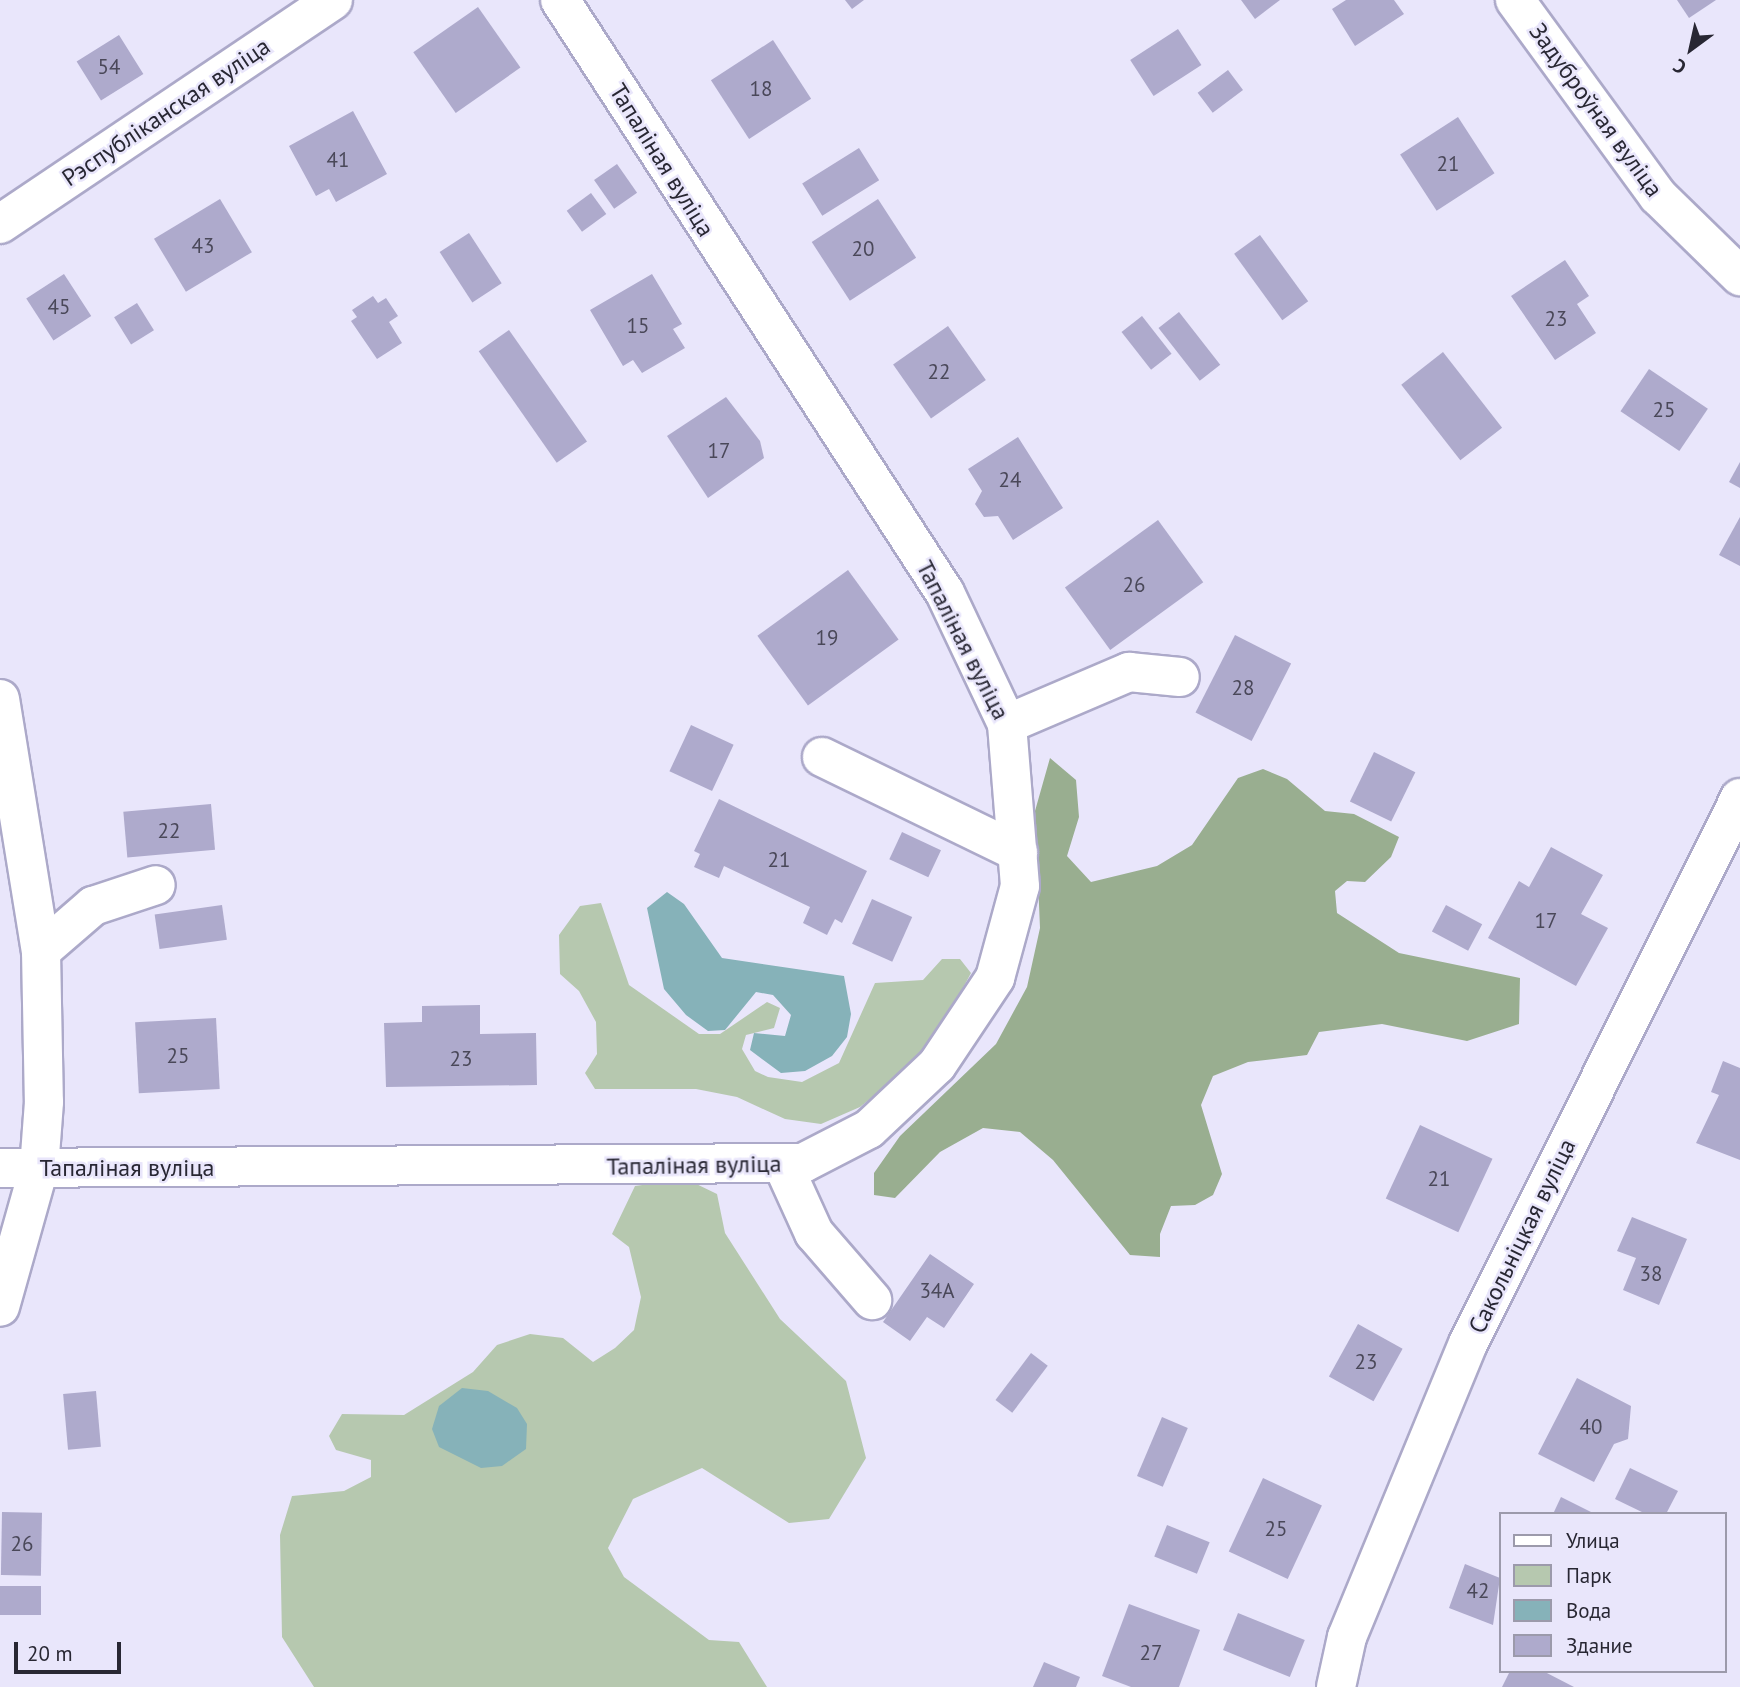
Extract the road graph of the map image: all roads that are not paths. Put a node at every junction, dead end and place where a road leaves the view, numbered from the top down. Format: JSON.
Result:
{"nodes":[{"id":1,"x":333,"y":0,"type":"edge"},
{"id":2,"x":560,"y":0,"type":"edge"},
{"id":3,"x":1515,"y":0,"type":"edge"},
{"id":4,"x":0,"y":224,"type":"edge"},
{"id":5,"x":1740,"y":276,"type":"edge"},
{"id":6,"x":1180,"y":677,"type":"dead end"},
{"id":7,"x":0,"y":699,"type":"edge"},
{"id":8,"x":1007,"y":724,"type":"junction"},
{"id":9,"x":822,"y":757,"type":"dead end"},
{"id":10,"x":1740,"y":798,"type":"edge"},
{"id":11,"x":1018,"y":852,"type":"junction"},
{"id":12,"x":156,"y":885,"type":"dead end"},
{"id":13,"x":41,"y":951,"type":"junction"},
{"id":14,"x":783,"y":1165,"type":"junction"},
{"id":15,"x":0,"y":1168,"type":"edge"},
{"id":16,"x":39,"y":1168,"type":"junction"},
{"id":17,"x":872,"y":1300,"type":"dead end"},
{"id":18,"x":0,"y":1307,"type":"edge"},
{"id":19,"x":1336,"y":1687,"type":"edge"}],
"edges":[{"from":1,"to":4,"type":"street","name":"Рэспубліканская вуліца"},
{"from":2,"to":8,"type":"street","name":"Тапаліная вуліца"},
{"from":3,"to":5,"type":"street","name":"Задуброўная вуліца"},
{"from":6,"to":8,"type":"street"},
{"from":7,"to":13,"type":"street"},
{"from":8,"to":11,"type":"street","name":"Тапаліная вуліца"},
{"from":9,"to":11,"type":"street"},
{"from":10,"to":19,"type":"street","name":"Сакольніцкая вуліца"},
{"from":11,"to":14,"type":"street","name":"Тапаліная вуліца"},
{"from":12,"to":13,"type":"street"},
{"from":13,"to":16,"type":"street"},
{"from":14,"to":16,"type":"street","name":"Тапаліная вуліца"},
{"from":14,"to":17,"type":"street"},
{"from":15,"to":16,"type":"street","name":"Тапаліная вуліца"},
{"from":16,"to":18,"type":"street"}]}
